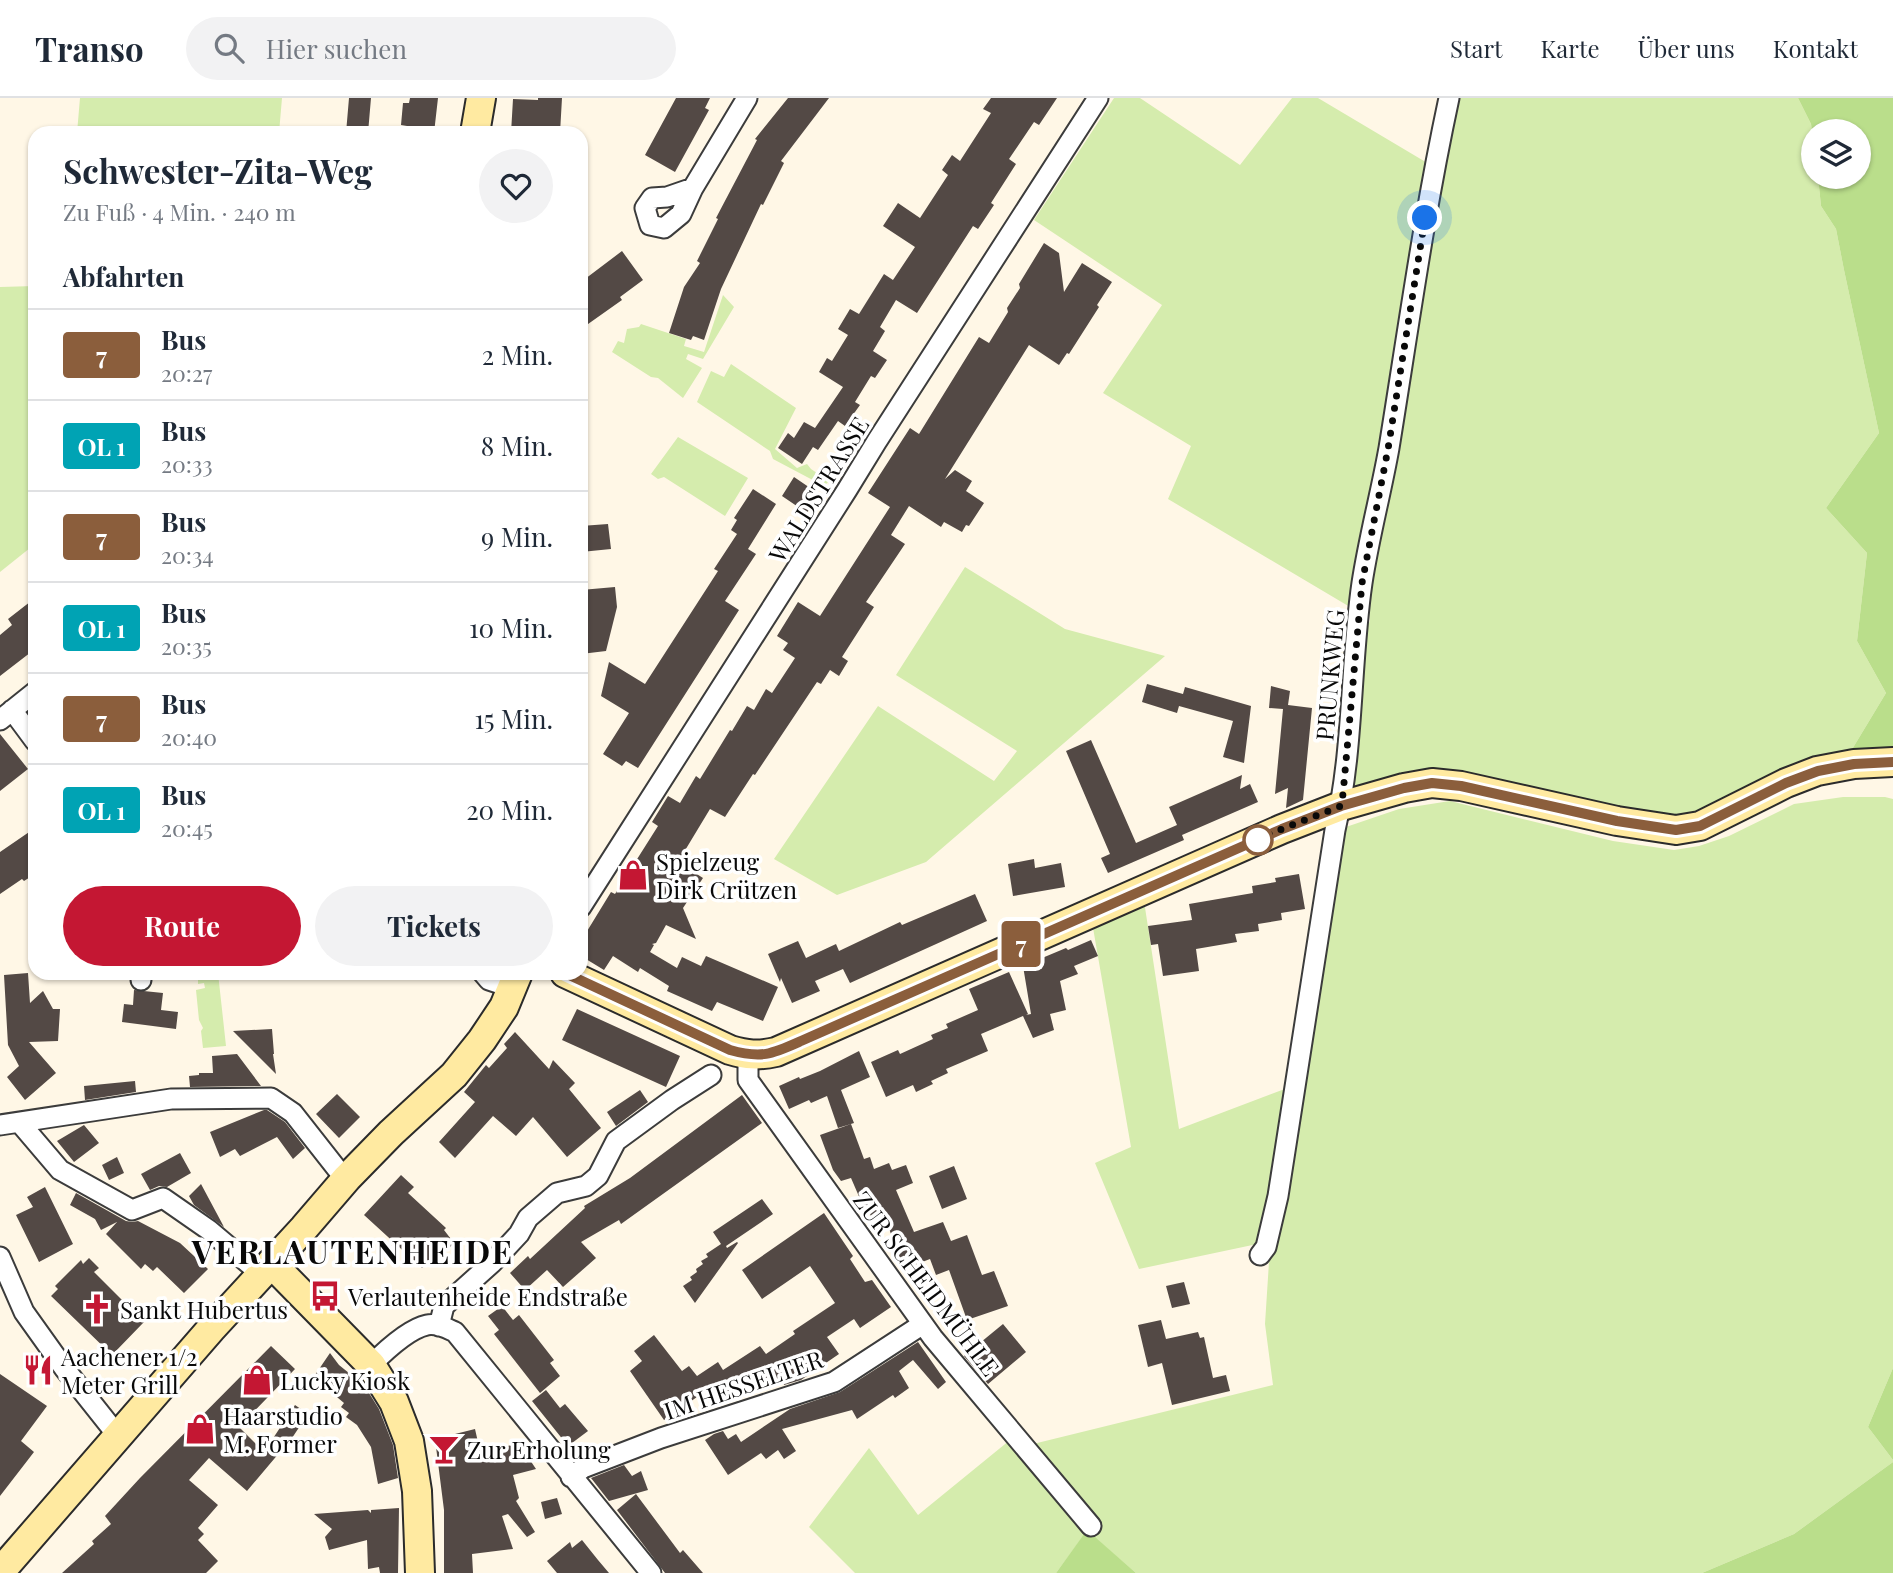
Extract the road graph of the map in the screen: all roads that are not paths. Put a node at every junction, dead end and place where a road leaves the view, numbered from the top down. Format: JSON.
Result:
{"nodes":[{"id":1,"x":481,"y":98,"type":"edge"},
{"id":2,"x":747,"y":98,"type":"edge"},
{"id":3,"x":1098,"y":98,"type":"edge"},
{"id":4,"x":1449,"y":98,"type":"edge"},
{"id":5,"x":476,"y":126,"type":"edge"},
{"id":6,"x":693,"y":188,"type":"dead end"},
{"id":7,"x":28,"y":698,"type":"edge"},
{"id":8,"x":6,"y":715,"type":"edge"},
{"id":9,"x":28,"y":735,"type":"edge"},
{"id":10,"x":1893,"y":762,"type":"edge"},
{"id":11,"x":1341,"y":806,"type":"junction"},
{"id":12,"x":588,"y":896,"type":"edge"},
{"id":13,"x":489,"y":980,"type":"edge"},
{"id":14,"x":580,"y":980,"type":"edge"},
{"id":15,"x":516,"y":981,"type":"edge"},
{"id":16,"x":748,"y":1055,"type":"junction"},
{"id":17,"x":711,"y":1075,"type":"dead end"},
{"id":18,"x":10,"y":1124,"type":"edge"},
{"id":19,"x":347,"y":1178,"type":"junction"},
{"id":20,"x":1260,"y":1255,"type":"dead end"},
{"id":21,"x":0,"y":1257,"type":"edge"},
{"id":22,"x":266,"y":1269,"type":"junction"},
{"id":23,"x":923,"y":1324,"type":"junction"},
{"id":24,"x":439,"y":1325,"type":"junction"},
{"id":25,"x":371,"y":1365,"type":"junction"},
{"id":26,"x":118,"y":1436,"type":"junction"},
{"id":27,"x":571,"y":1477,"type":"junction"},
{"id":28,"x":1091,"y":1526,"type":"dead end"},
{"id":29,"x":0,"y":1572,"type":"edge"},
{"id":30,"x":420,"y":1573,"type":"edge"},
{"id":31,"x":651,"y":1573,"type":"edge"}],
"edges":[{"from":1,"to":5,"type":"street"},
{"from":2,"to":6,"type":"street"},
{"from":3,"to":12,"type":"street","name":"WALDSTRASSE"},
{"from":4,"to":11,"type":"street","name":"PRUNKWEG"},
{"from":7,"to":8,"type":"street"},
{"from":8,"to":9,"type":"street"},
{"from":10,"to":11,"type":"street"},
{"from":11,"to":16,"type":"street"},
{"from":11,"to":20,"type":"street","name":"PRUNKWEG"},
{"from":13,"to":15,"type":"street"},
{"from":14,"to":16,"type":"street"},
{"from":15,"to":19,"type":"street"},
{"from":16,"to":23,"type":"street","name":"ZUR SCHEIDMÜHLE"},
{"from":17,"to":24,"type":"street"},
{"from":18,"to":19,"type":"street"},
{"from":18,"to":22,"type":"street"},
{"from":19,"to":22,"type":"street"},
{"from":21,"to":26,"type":"street"},
{"from":22,"to":25,"type":"street"},
{"from":22,"to":26,"type":"street"},
{"from":23,"to":27,"type":"street","name":"IM HESSELTER"},
{"from":23,"to":28,"type":"street","name":"ZUR SCHEIDMÜHLE"},
{"from":24,"to":25,"type":"street"},
{"from":24,"to":27,"type":"street"},
{"from":25,"to":30,"type":"street"},
{"from":26,"to":29,"type":"street"},
{"from":27,"to":31,"type":"street"}]}
